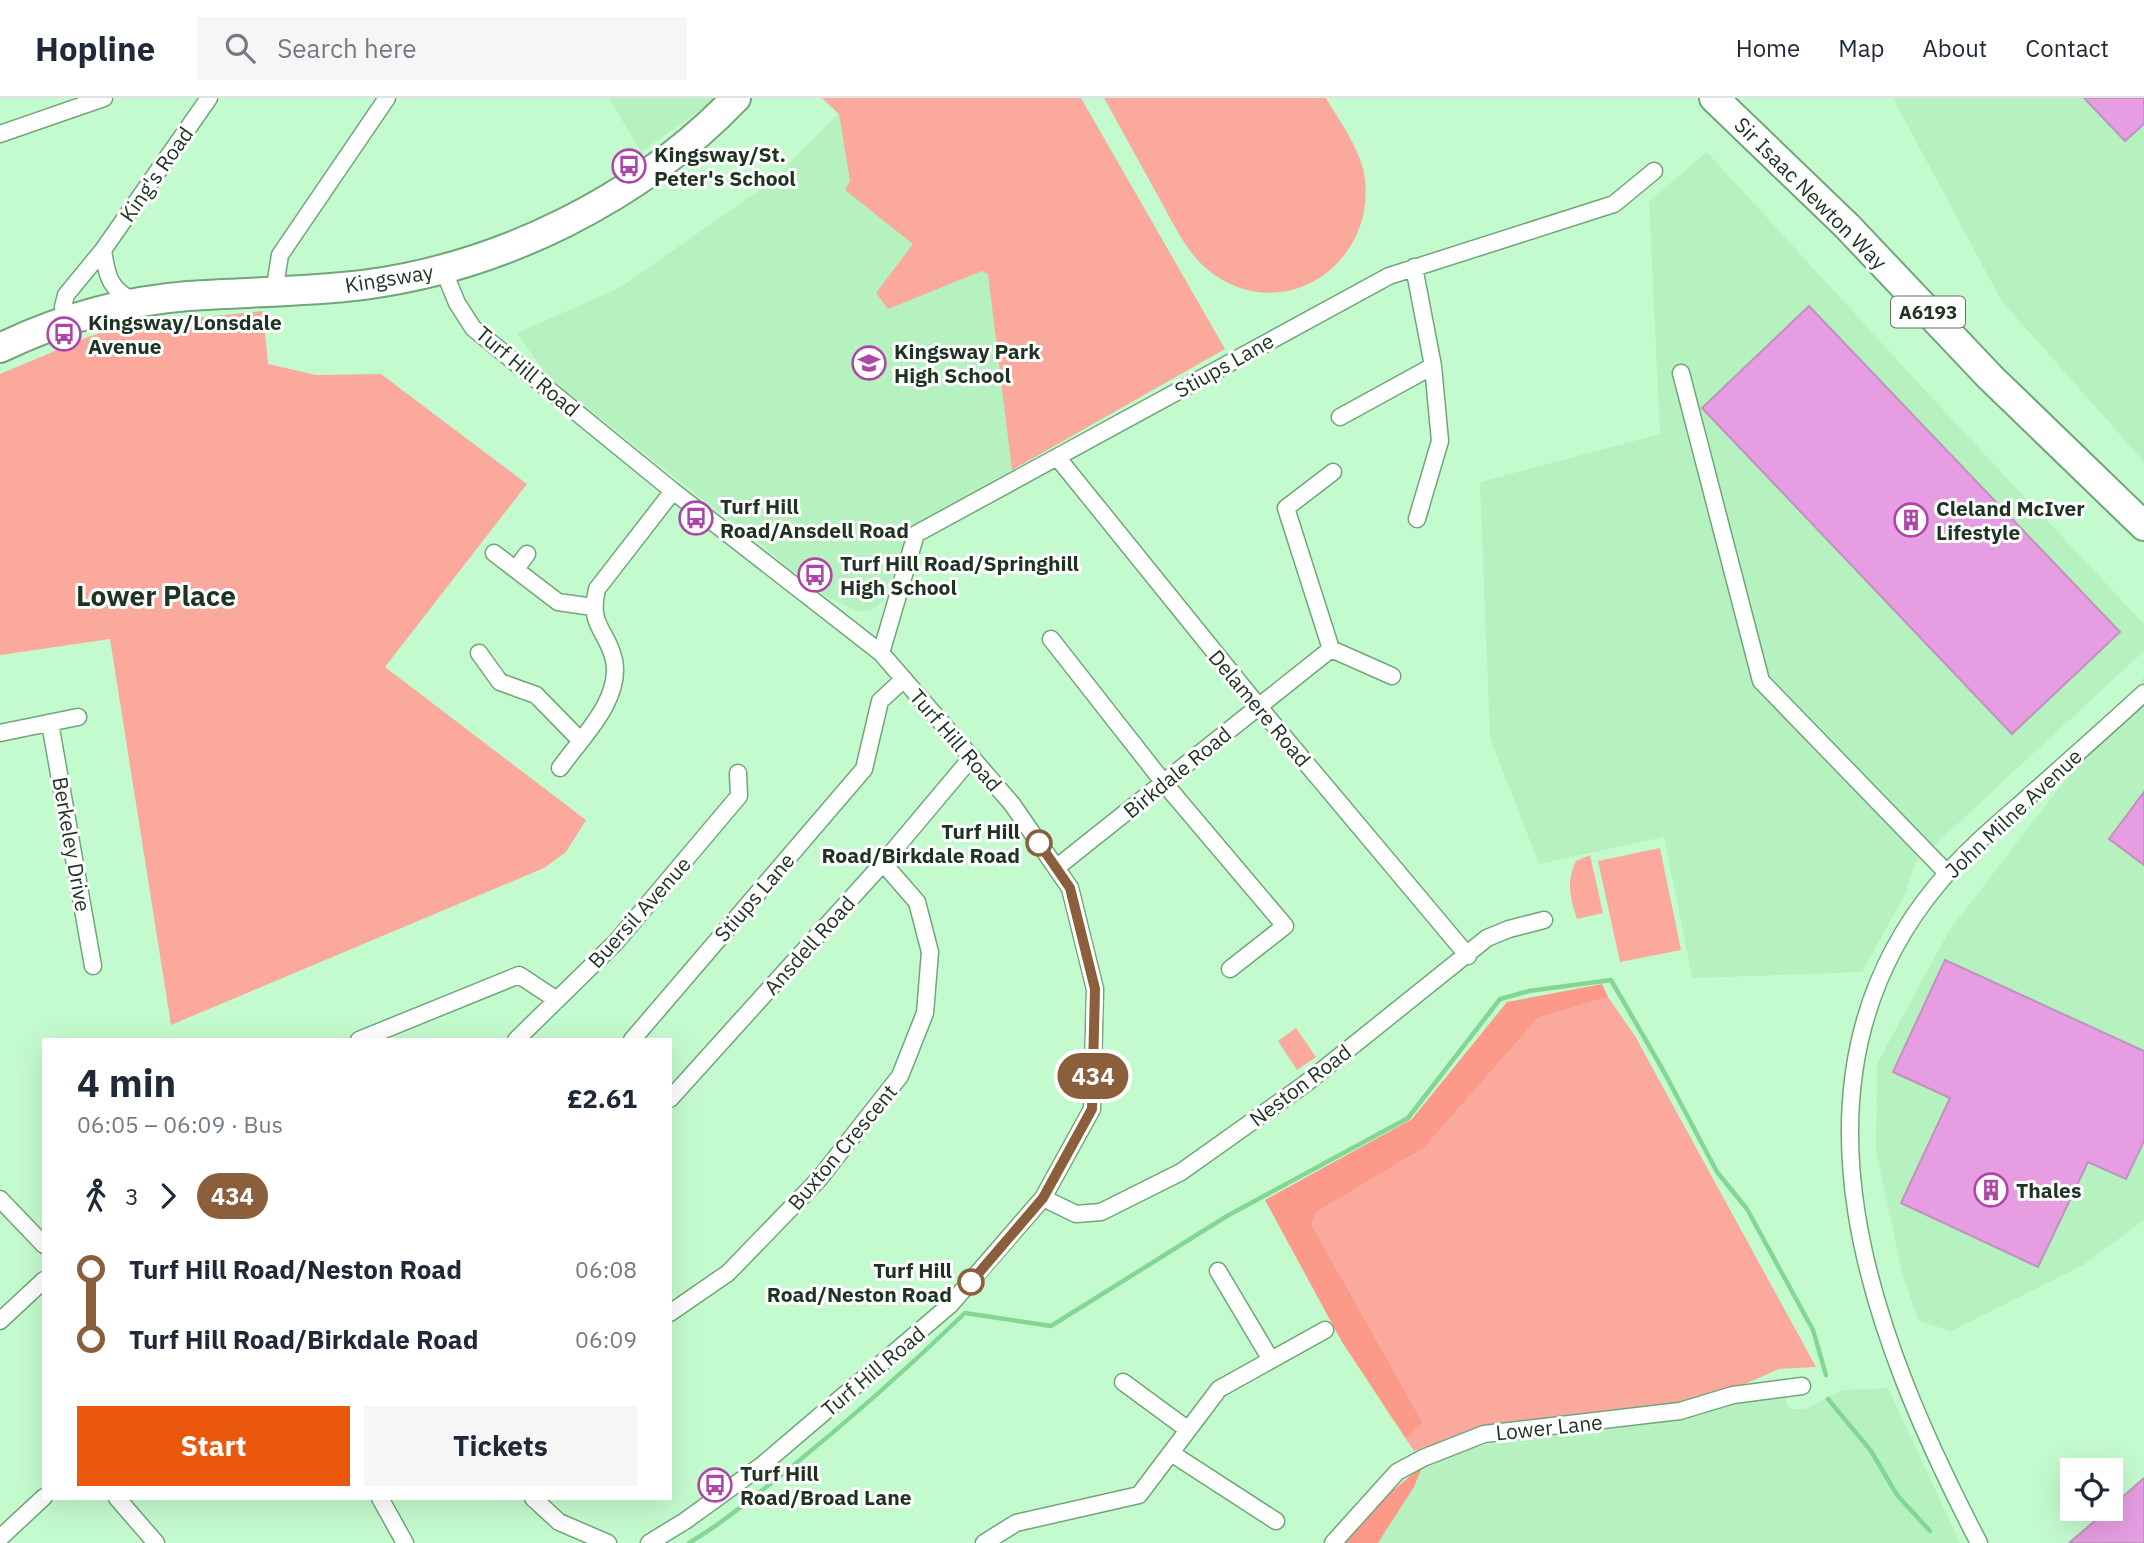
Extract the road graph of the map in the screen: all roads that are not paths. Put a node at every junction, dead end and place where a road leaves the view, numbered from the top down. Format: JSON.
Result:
{"nodes":[{"id":1,"x":104,"y":98,"type":"edge"},
{"id":2,"x":209,"y":98,"type":"edge"},
{"id":3,"x":387,"y":98,"type":"edge"},
{"id":4,"x":736,"y":98,"type":"edge"},
{"id":5,"x":1719,"y":111,"type":"edge"},
{"id":6,"x":0,"y":134,"type":"edge"},
{"id":7,"x":1654,"y":171,"type":"dead end"},
{"id":8,"x":103,"y":250,"type":"junction"},
{"id":9,"x":1414,"y":267,"type":"junction"},
{"id":10,"x":443,"y":270,"type":"junction"},
{"id":11,"x":274,"y":292,"type":"junction"},
{"id":12,"x":139,"y":304,"type":"junction"},
{"id":13,"x":65,"y":321,"type":"junction"},
{"id":14,"x":0,"y":348,"type":"edge"},
{"id":15,"x":1433,"y":366,"type":"junction"},
{"id":16,"x":1681,"y":373,"type":"dead end"},
{"id":17,"x":1340,"y":417,"type":"dead end"},
{"id":18,"x":1057,"y":457,"type":"junction"},
{"id":19,"x":1332,"y":472,"type":"dead end"},
{"id":20,"x":673,"y":491,"type":"junction"},
{"id":21,"x":1417,"y":519,"type":"dead end"},
{"id":22,"x":2144,"y":526,"type":"edge"},
{"id":23,"x":494,"y":553,"type":"dead end"},
{"id":24,"x":527,"y":554,"type":"dead end"},
{"id":25,"x":516,"y":569,"type":"junction"},
{"id":26,"x":593,"y":607,"type":"junction"},
{"id":27,"x":1052,"y":639,"type":"dead end"},
{"id":28,"x":1331,"y":649,"type":"junction"},
{"id":29,"x":478,"y":653,"type":"dead end"},
{"id":30,"x":881,"y":653,"type":"junction"},
{"id":31,"x":1392,"y":676,"type":"dead end"},
{"id":32,"x":904,"y":679,"type":"junction"},
{"id":33,"x":2144,"y":693,"type":"edge"},
{"id":34,"x":1259,"y":707,"type":"junction"},
{"id":35,"x":78,"y":718,"type":"dead end"},
{"id":36,"x":50,"y":723,"type":"junction"},
{"id":37,"x":0,"y":733,"type":"edge"},
{"id":38,"x":580,"y":740,"type":"junction"},
{"id":39,"x":972,"y":757,"type":"junction"},
{"id":40,"x":560,"y":768,"type":"dead end"},
{"id":41,"x":738,"y":772,"type":"dead end"},
{"id":42,"x":1164,"y":783,"type":"junction"},
{"id":43,"x":883,"y":863,"type":"junction"},
{"id":44,"x":1056,"y":868,"type":"junction"},
{"id":45,"x":1947,"y":873,"type":"junction"},
{"id":46,"x":1544,"y":920,"type":"dead end"},
{"id":47,"x":1468,"y":956,"type":"junction"},
{"id":48,"x":93,"y":966,"type":"dead end"},
{"id":49,"x":1230,"y":969,"type":"dead end"},
{"id":50,"x":556,"y":1000,"type":"junction"},
{"id":51,"x":364,"y":1038,"type":"edge"},
{"id":52,"x":518,"y":1038,"type":"edge"},
{"id":53,"x":634,"y":1038,"type":"edge"},
{"id":54,"x":672,"y":1098,"type":"edge"},
{"id":55,"x":1043,"y":1198,"type":"junction"},
{"id":56,"x":0,"y":1199,"type":"edge"},
{"id":57,"x":42,"y":1243,"type":"edge"},
{"id":58,"x":1218,"y":1271,"type":"dead end"},
{"id":59,"x":42,"y":1282,"type":"edge"},
{"id":60,"x":672,"y":1312,"type":"edge"},
{"id":61,"x":0,"y":1321,"type":"edge"},
{"id":62,"x":1325,"y":1330,"type":"dead end"},
{"id":63,"x":1271,"y":1360,"type":"junction"},
{"id":64,"x":1122,"y":1382,"type":"dead end"},
{"id":65,"x":1796,"y":1392,"type":"dead end"},
{"id":66,"x":1187,"y":1429,"type":"junction"},
{"id":67,"x":1171,"y":1454,"type":"junction"},
{"id":68,"x":42,"y":1499,"type":"edge"},
{"id":69,"x":119,"y":1500,"type":"edge"},
{"id":70,"x":381,"y":1500,"type":"edge"},
{"id":71,"x":535,"y":1500,"type":"edge"},
{"id":72,"x":1276,"y":1521,"type":"dead end"},
{"id":73,"x":0,"y":1538,"type":"edge"},
{"id":74,"x":156,"y":1543,"type":"edge"},
{"id":75,"x":405,"y":1543,"type":"edge"},
{"id":76,"x":608,"y":1543,"type":"edge"},
{"id":77,"x":649,"y":1543,"type":"edge"},
{"id":78,"x":984,"y":1543,"type":"edge"},
{"id":79,"x":1333,"y":1543,"type":"edge"},
{"id":80,"x":1979,"y":1543,"type":"edge"}],
"edges":[{"from":1,"to":6,"type":"street"},
{"from":2,"to":8,"type":"street","name":"King's Road"},
{"from":3,"to":11,"type":"street"},
{"from":4,"to":10,"type":"highway","name":"Kingsway"},
{"from":5,"to":22,"type":"highway","name":"Sir Isaac Newton Way","number":"A6193"},
{"from":7,"to":9,"type":"street","name":"Stiups Lane"},
{"from":8,"to":12,"type":"street"},
{"from":8,"to":13,"type":"street","name":"King's Road"},
{"from":9,"to":15,"type":"street"},
{"from":9,"to":18,"type":"street","name":"Stiups Lane"},
{"from":10,"to":11,"type":"highway","name":"Kingsway"},
{"from":10,"to":20,"type":"street","name":"Turf Hill Road"},
{"from":11,"to":12,"type":"highway","name":"Kingsway"},
{"from":12,"to":13,"type":"highway","name":"Kingsway"},
{"from":13,"to":14,"type":"highway","name":"Kingsway"},
{"from":15,"to":17,"type":"street"},
{"from":15,"to":21,"type":"street"},
{"from":16,"to":45,"type":"street"},
{"from":18,"to":30,"type":"street","name":"Stiups Lane"},
{"from":18,"to":34,"type":"street","name":"Delamere Road"},
{"from":19,"to":28,"type":"street"},
{"from":20,"to":26,"type":"street"},
{"from":20,"to":30,"type":"street","name":"Turf Hill Road"},
{"from":23,"to":25,"type":"street"},
{"from":24,"to":25,"type":"street"},
{"from":25,"to":26,"type":"street"},
{"from":26,"to":38,"type":"street"},
{"from":27,"to":42,"type":"street"},
{"from":28,"to":31,"type":"street"},
{"from":28,"to":34,"type":"street","name":"Birkdale Road"},
{"from":29,"to":38,"type":"street"},
{"from":30,"to":32,"type":"street","name":"Turf Hill Road"},
{"from":32,"to":39,"type":"street","name":"Turf Hill Road"},
{"from":32,"to":53,"type":"street","name":"Stiups Lane"},
{"from":33,"to":45,"type":"street","name":"John Milne Avenue"},
{"from":34,"to":42,"type":"street","name":"Birkdale Road"},
{"from":34,"to":47,"type":"street","name":"Delamere Road"},
{"from":35,"to":36,"type":"street"},
{"from":36,"to":37,"type":"street"},
{"from":36,"to":48,"type":"street","name":"Berkeley Drive"},
{"from":38,"to":40,"type":"street"},
{"from":39,"to":43,"type":"street","name":"Ansdell Road"},
{"from":39,"to":44,"type":"street","name":"Turf Hill Road"},
{"from":41,"to":50,"type":"street","name":"Buersil Avenue"},
{"from":42,"to":44,"type":"street","name":"Birkdale Road"},
{"from":42,"to":49,"type":"street"},
{"from":43,"to":54,"type":"street","name":"Ansdell Road"},
{"from":43,"to":60,"type":"street","name":"Buxton Crescent"},
{"from":44,"to":55,"type":"street","name":"Turf Hill Road"},
{"from":45,"to":80,"type":"street","name":"John Milne Avenue"},
{"from":46,"to":47,"type":"street","name":"Neston Road"},
{"from":47,"to":55,"type":"street","name":"Neston Road"},
{"from":50,"to":51,"type":"street"},
{"from":50,"to":52,"type":"street","name":"Buersil Avenue"},
{"from":55,"to":77,"type":"street","name":"Turf Hill Road"},
{"from":56,"to":57,"type":"street"},
{"from":58,"to":63,"type":"street"},
{"from":59,"to":61,"type":"street"},
{"from":62,"to":63,"type":"street"},
{"from":63,"to":66,"type":"street"},
{"from":64,"to":66,"type":"street"},
{"from":65,"to":79,"type":"street","name":"Lower Lane"},
{"from":66,"to":67,"type":"street"},
{"from":67,"to":72,"type":"street"},
{"from":67,"to":78,"type":"street"},
{"from":68,"to":73,"type":"street"},
{"from":69,"to":74,"type":"street"},
{"from":70,"to":75,"type":"street"},
{"from":71,"to":76,"type":"street"}]}
